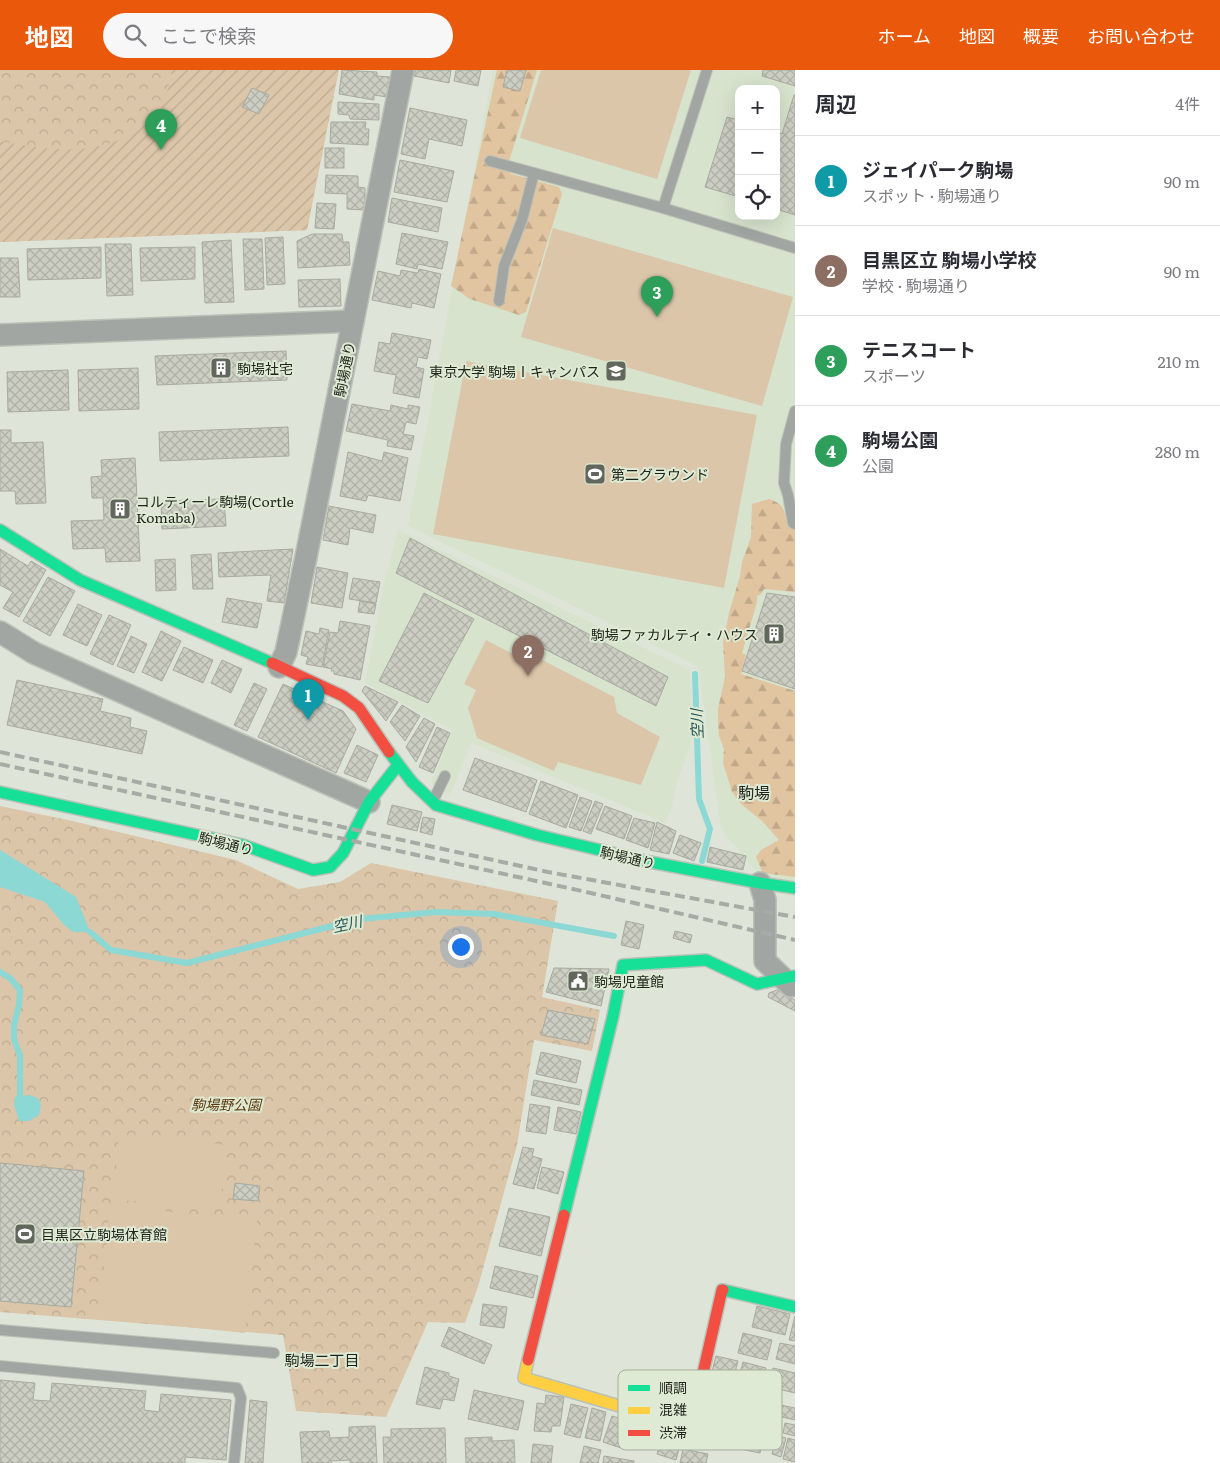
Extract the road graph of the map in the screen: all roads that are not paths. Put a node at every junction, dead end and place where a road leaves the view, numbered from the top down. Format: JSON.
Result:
{"nodes":[{"id":1,"x":403,"y":70,"type":"edge"},
{"id":2,"x":707,"y":70,"type":"edge"},
{"id":3,"x":490,"y":161,"type":"dead end"},
{"id":4,"x":534,"y":173,"type":"junction"},
{"id":5,"x":663,"y":208,"type":"junction"},
{"id":6,"x":795,"y":248,"type":"edge"},
{"id":7,"x":499,"y":301,"type":"dead end"},
{"id":8,"x":353,"y":321,"type":"junction"},
{"id":9,"x":0,"y":335,"type":"edge"},
{"id":10,"x":795,"y":411,"type":"edge"},
{"id":11,"x":795,"y":524,"type":"edge"},
{"id":12,"x":0,"y":530,"type":"edge"},
{"id":13,"x":0,"y":632,"type":"edge"},
{"id":14,"x":279,"y":667,"type":"junction"},
{"id":15,"x":398,"y":765,"type":"junction"},
{"id":16,"x":445,"y":776,"type":"dead end"},
{"id":17,"x":0,"y":792,"type":"edge"},
{"id":18,"x":369,"y":802,"type":"junction"},
{"id":19,"x":433,"y":802,"type":"junction"},
{"id":20,"x":760,"y":883,"type":"junction"},
{"id":21,"x":795,"y":888,"type":"edge"},
{"id":22,"x":791,"y":981,"type":"edge"},
{"id":23,"x":795,"y":1307,"type":"edge"},
{"id":24,"x":0,"y":1330,"type":"edge"},
{"id":25,"x":274,"y":1353,"type":"dead end"},
{"id":26,"x":0,"y":1366,"type":"edge"},
{"id":27,"x":704,"y":1370,"type":"edge"},
{"id":28,"x":618,"y":1406,"type":"edge"},
{"id":29,"x":234,"y":1463,"type":"edge"}],
"edges":[{"from":1,"to":8,"type":"street","name":"駒場通り"},
{"from":2,"to":5,"type":"lane"},
{"from":3,"to":4,"type":"lane"},
{"from":4,"to":5,"type":"lane"},
{"from":4,"to":7,"type":"lane"},
{"from":5,"to":6,"type":"lane"},
{"from":8,"to":9,"type":"street"},
{"from":8,"to":14,"type":"street","name":"駒場通り"},
{"from":10,"to":11,"type":"lane"},
{"from":12,"to":14,"type":"street","name":"駒場通り"},
{"from":13,"to":18,"type":"street"},
{"from":14,"to":15,"type":"street","name":"駒場通り"},
{"from":15,"to":18,"type":"street","name":"駒場通り"},
{"from":15,"to":19,"type":"street","name":"駒場通り"},
{"from":16,"to":19,"type":"lane"},
{"from":17,"to":18,"type":"street","name":"駒場通り"},
{"from":19,"to":20,"type":"street","name":"駒場通り"},
{"from":20,"to":21,"type":"street","name":"駒場通り"},
{"from":20,"to":22,"type":"street"},
{"from":22,"to":28,"type":"street"},
{"from":23,"to":27,"type":"street"},
{"from":24,"to":25,"type":"lane"},
{"from":26,"to":29,"type":"lane"}]}
